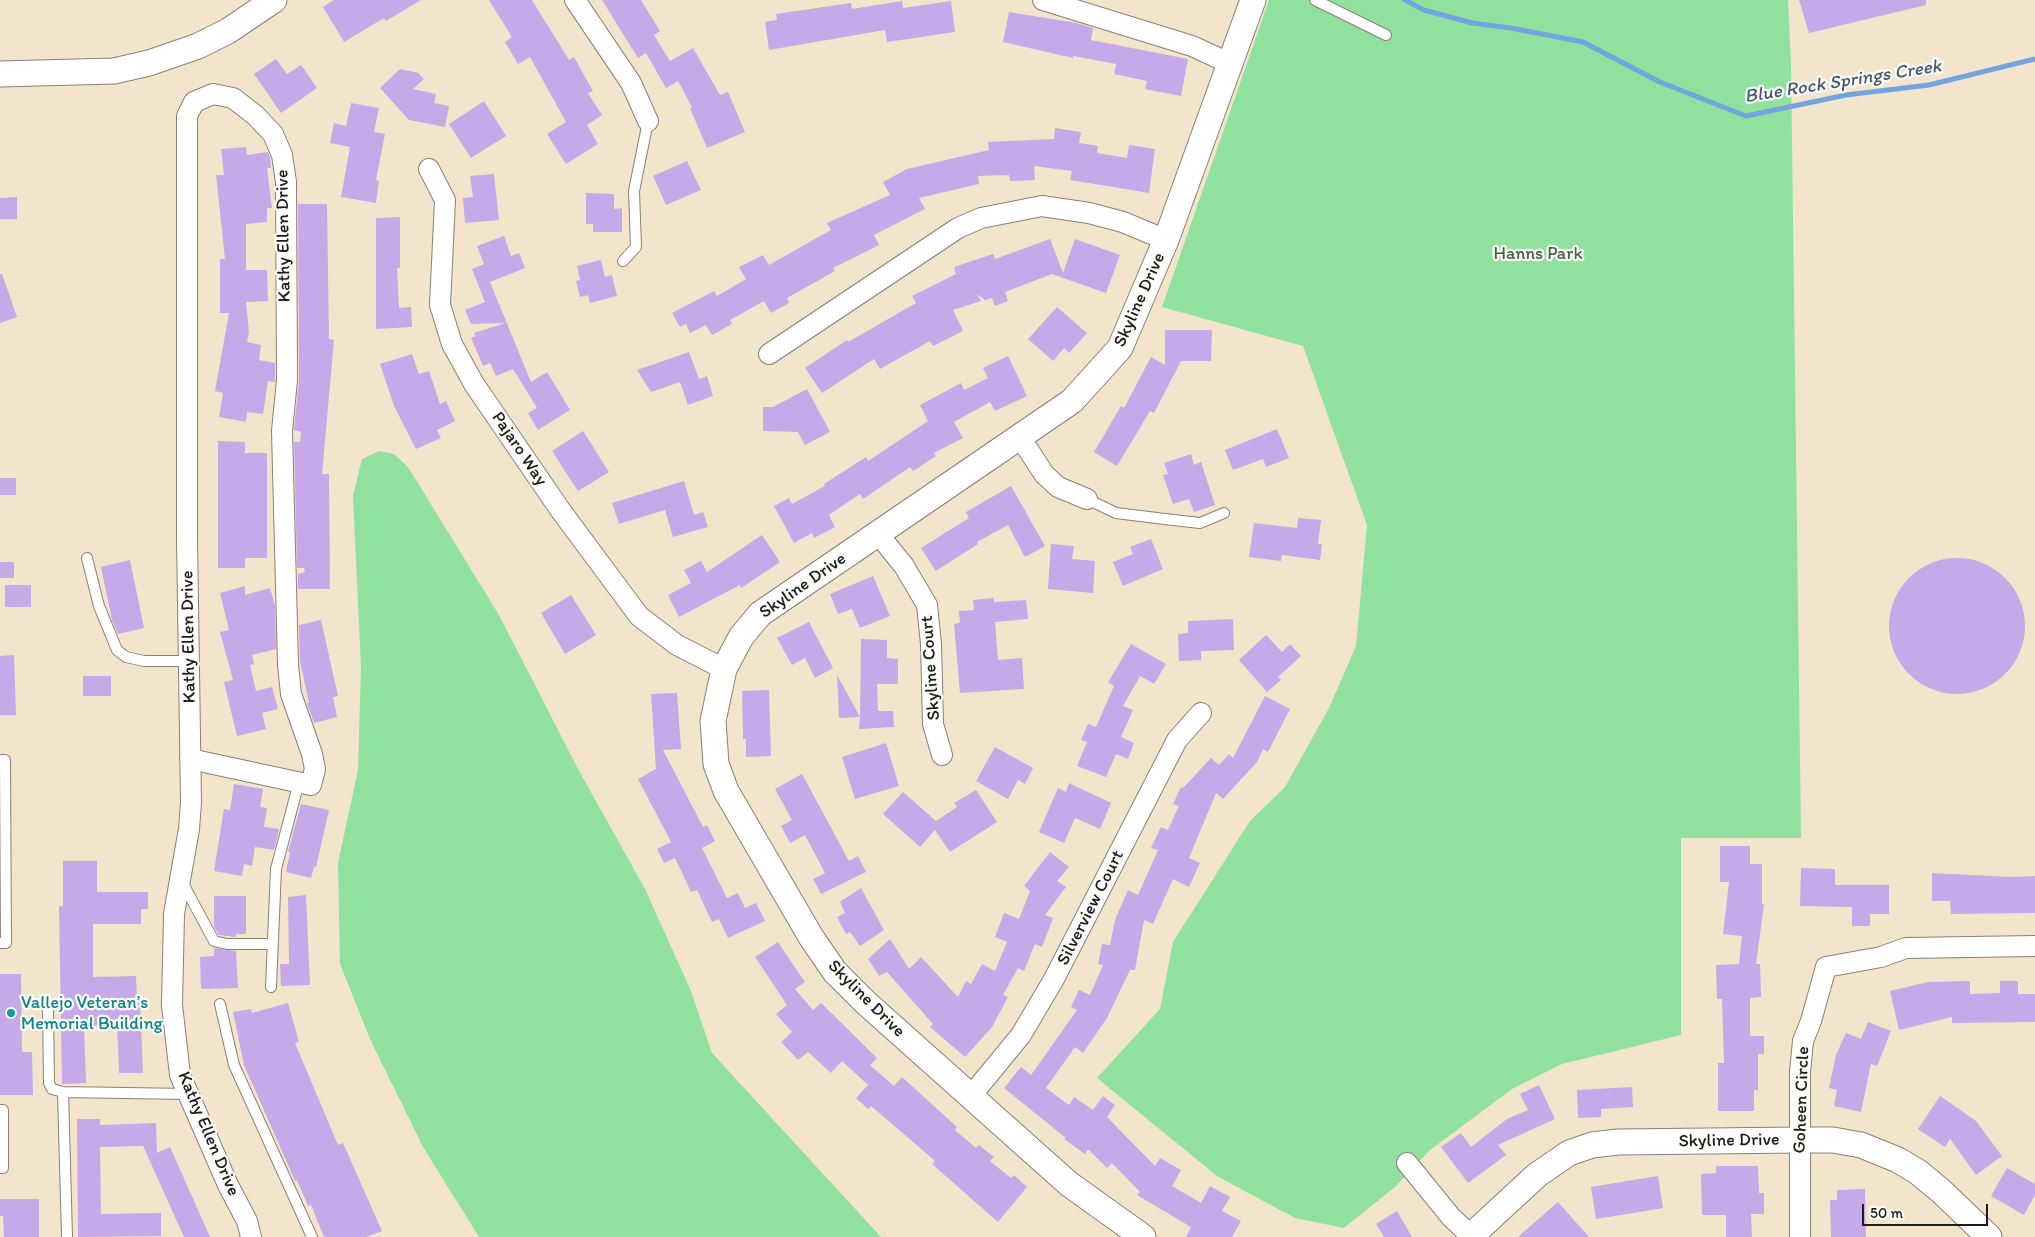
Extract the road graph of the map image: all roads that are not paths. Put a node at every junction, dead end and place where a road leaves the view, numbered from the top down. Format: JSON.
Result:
{"nodes":[{"id":1,"x":575,"y":0,"type":"edge"},
{"id":2,"x":1043,"y":0,"type":"edge"},
{"id":3,"x":1253,"y":0,"type":"edge"},
{"id":4,"x":1315,"y":0,"type":"edge"},
{"id":5,"x":264,"y":3,"type":"edge"},
{"id":6,"x":1386,"y":35,"type":"dead end"},
{"id":7,"x":1230,"y":63,"type":"junction"},
{"id":8,"x":0,"y":74,"type":"edge"},
{"id":9,"x":648,"y":121,"type":"joint"},
{"id":10,"x":429,"y":169,"type":"dead end"},
{"id":11,"x":1166,"y":240,"type":"junction"},
{"id":12,"x":623,"y":261,"type":"dead end"},
{"id":13,"x":769,"y":354,"type":"dead end"},
{"id":14,"x":1020,"y":437,"type":"junction"},
{"id":15,"x":1087,"y":499,"type":"joint"},
{"id":16,"x":1224,"y":513,"type":"dead end"},
{"id":17,"x":879,"y":535,"type":"junction"},
{"id":18,"x":87,"y":558,"type":"dead end"},
{"id":19,"x":189,"y":661,"type":"junction"},
{"id":20,"x":724,"y":669,"type":"junction"},
{"id":21,"x":1201,"y":713,"type":"dead end"},
{"id":22,"x":942,"y":755,"type":"dead end"},
{"id":23,"x":190,"y":759,"type":"junction"},
{"id":24,"x":0,"y":760,"type":"edge"},
{"id":25,"x":299,"y":782,"type":"junction"},
{"id":26,"x":180,"y":878,"type":"junction"},
{"id":27,"x":0,"y":943,"type":"edge"},
{"id":28,"x":273,"y":944,"type":"junction"},
{"id":29,"x":2035,"y":946,"type":"edge"},
{"id":30,"x":271,"y":987,"type":"dead end"},
{"id":31,"x":220,"y":1004,"type":"dead end"},
{"id":32,"x":48,"y":1008,"type":"dead end"},
{"id":33,"x":63,"y":1092,"type":"junction"},
{"id":34,"x":188,"y":1094,"type":"junction"},
{"id":35,"x":970,"y":1097,"type":"junction"},
{"id":36,"x":0,"y":1110,"type":"edge"},
{"id":37,"x":1800,"y":1140,"type":"junction"},
{"id":38,"x":1407,"y":1163,"type":"dead end"},
{"id":39,"x":0,"y":1168,"type":"edge"},
{"id":40,"x":67,"y":1237,"type":"edge"},
{"id":41,"x":251,"y":1237,"type":"edge"},
{"id":42,"x":312,"y":1237,"type":"edge"},
{"id":43,"x":1143,"y":1237,"type":"edge"},
{"id":44,"x":1471,"y":1237,"type":"edge"},
{"id":45,"x":1800,"y":1237,"type":"edge"},
{"id":46,"x":1989,"y":1237,"type":"edge"}],
"edges":[{"from":1,"to":9,"type":"street"},
{"from":2,"to":7,"type":"street"},
{"from":3,"to":7,"type":"street","name":"Skyline Drive"},
{"from":4,"to":6,"type":"lane"},
{"from":5,"to":8,"type":"street"},
{"from":7,"to":11,"type":"street","name":"Skyline Drive"},
{"from":9,"to":12,"type":"lane"},
{"from":10,"to":20,"type":"street","name":"Pajaro Way"},
{"from":11,"to":13,"type":"street"},
{"from":11,"to":14,"type":"street","name":"Skyline Drive"},
{"from":14,"to":15,"type":"street"},
{"from":14,"to":17,"type":"street","name":"Skyline Drive"},
{"from":15,"to":16,"type":"lane"},
{"from":17,"to":20,"type":"street","name":"Skyline Drive"},
{"from":17,"to":22,"type":"street","name":"Skyline Court"},
{"from":18,"to":19,"type":"lane"},
{"from":19,"to":23,"type":"street","name":"Kathy Ellen Drive"},
{"from":19,"to":25,"type":"street","name":"Kathy Ellen Drive"},
{"from":20,"to":35,"type":"street","name":"Skyline Drive"},
{"from":21,"to":35,"type":"street","name":"Silverview Court"},
{"from":23,"to":25,"type":"street"},
{"from":23,"to":26,"type":"street","name":"Kathy Ellen Drive"},
{"from":24,"to":27,"type":"lane"},
{"from":25,"to":28,"type":"lane"},
{"from":26,"to":28,"type":"lane"},
{"from":26,"to":34,"type":"street","name":"Kathy Ellen Drive"},
{"from":28,"to":30,"type":"lane"},
{"from":29,"to":37,"type":"street","name":"Goheen Circle"},
{"from":31,"to":42,"type":"lane"},
{"from":32,"to":33,"type":"lane"},
{"from":33,"to":34,"type":"lane"},
{"from":33,"to":40,"type":"lane"},
{"from":34,"to":41,"type":"street","name":"Kathy Ellen Drive"},
{"from":35,"to":43,"type":"street","name":"Skyline Drive"},
{"from":36,"to":39,"type":"lane"},
{"from":37,"to":44,"type":"street","name":"Skyline Drive"},
{"from":37,"to":45,"type":"street","name":"Goheen Circle"},
{"from":37,"to":46,"type":"street","name":"Skyline Drive"},
{"from":38,"to":44,"type":"street"}]}
